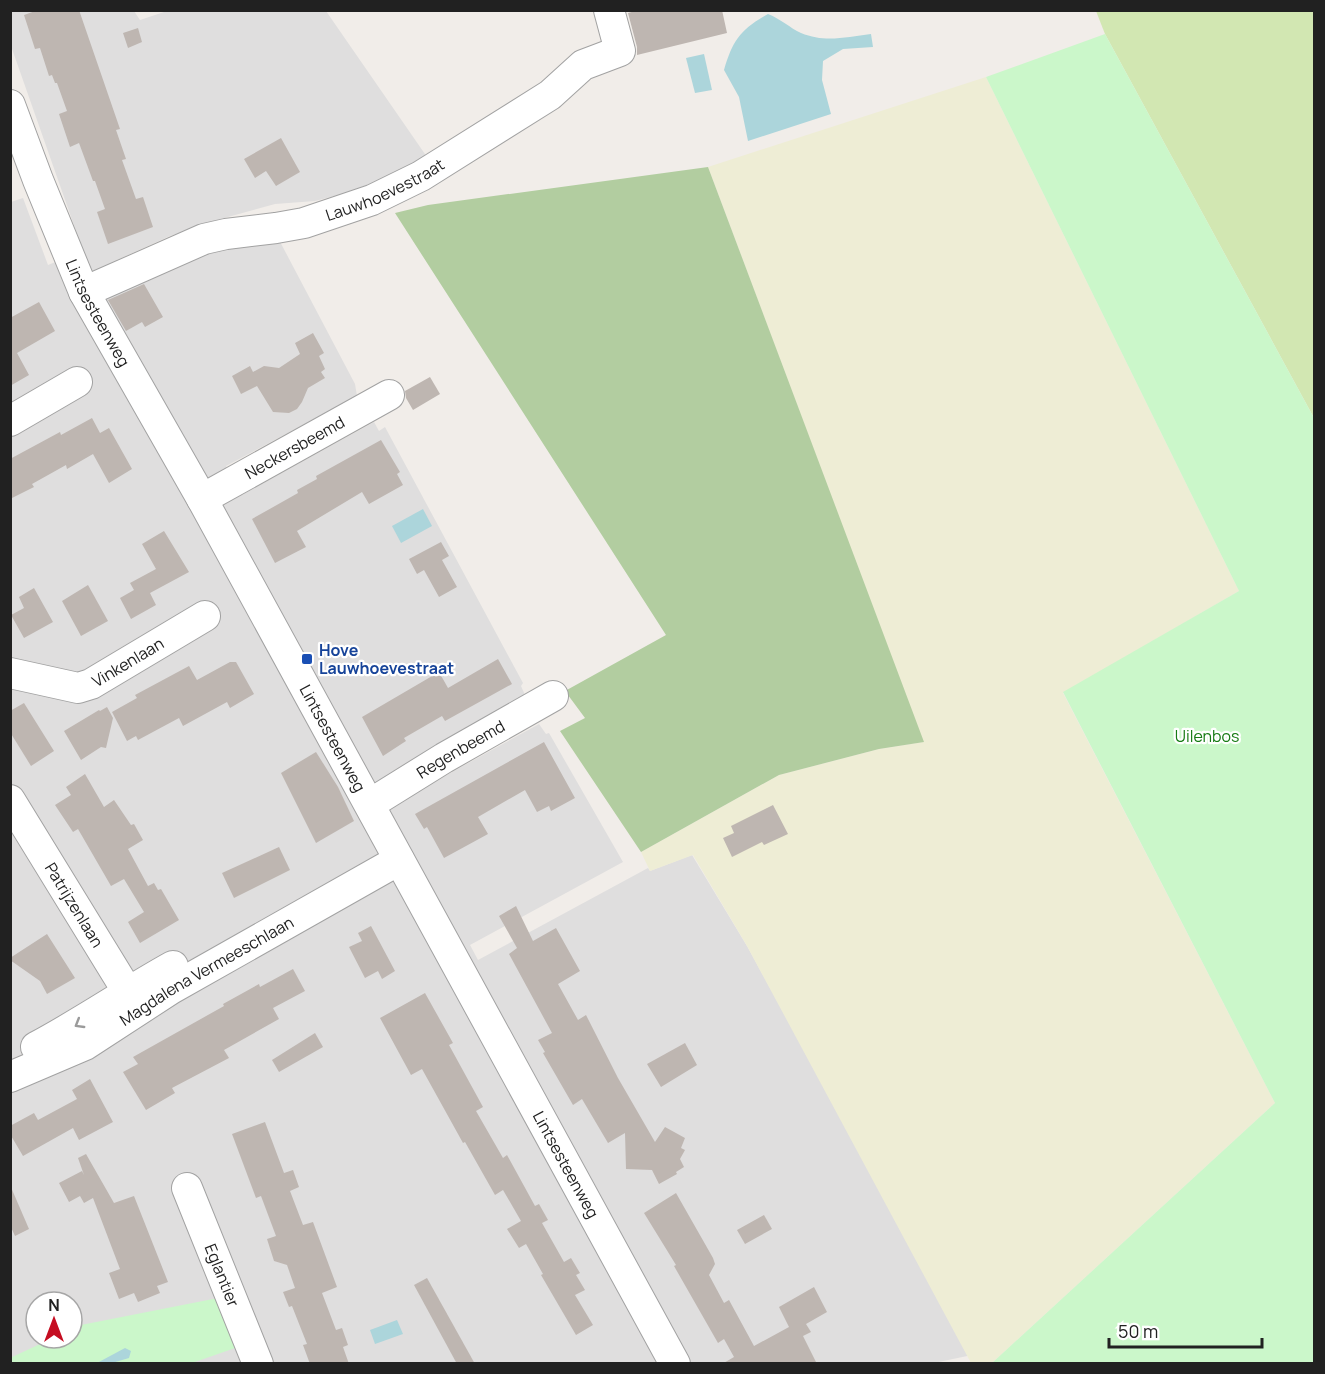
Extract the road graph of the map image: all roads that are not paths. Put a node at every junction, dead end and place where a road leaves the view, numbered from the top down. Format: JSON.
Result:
{"nodes":[{"id":1,"x":609,"y":10,"type":"edge"},
{"id":2,"x":10,"y":105,"type":"edge"},
{"id":3,"x":84,"y":292,"type":"junction"},
{"id":4,"x":77,"y":382,"type":"dead end"},
{"id":5,"x":389,"y":395,"type":"dead end"},
{"id":6,"x":10,"y":421,"type":"edge"},
{"id":7,"x":202,"y":499,"type":"junction"},
{"id":8,"x":205,"y":616,"type":"dead end"},
{"id":9,"x":10,"y":673,"type":"edge"},
{"id":10,"x":553,"y":696,"type":"dead end"},
{"id":11,"x":10,"y":800,"type":"edge"},
{"id":12,"x":370,"y":804,"type":"junction"},
{"id":13,"x":395,"y":853,"type":"junction"},
{"id":14,"x":133,"y":1000,"type":"junction"},
{"id":15,"x":10,"y":1059,"type":"edge"},
{"id":16,"x":10,"y":1077,"type":"edge"},
{"id":17,"x":187,"y":1188,"type":"dead end"},
{"id":18,"x":258,"y":1364,"type":"edge"},
{"id":19,"x":675,"y":1364,"type":"edge"}],
"edges":[{"from":1,"to":3,"type":"street","name":"Lauwhoevestraat"},
{"from":2,"to":3,"type":"street","name":"Lintsesteenweg"},
{"from":3,"to":7,"type":"street","name":"Lintsesteenweg"},
{"from":4,"to":6,"type":"street"},
{"from":5,"to":7,"type":"street","name":"Neckersbeemd"},
{"from":7,"to":12,"type":"street","name":"Lintsesteenweg"},
{"from":8,"to":9,"type":"street","name":"Vinkenlaan"},
{"from":10,"to":12,"type":"street","name":"Regenbeemd"},
{"from":11,"to":14,"type":"street","name":"Patrijzenlaan"},
{"from":12,"to":13,"type":"street","name":"Lintsesteenweg"},
{"from":13,"to":14,"type":"street","name":"Magdalena Vermeeschlaan"},
{"from":13,"to":19,"type":"street","name":"Lintsesteenweg"},
{"from":14,"to":15,"type":"street","name":"Magdalena Vermeeschlaan","one_way":true},
{"from":14,"to":16,"type":"street","name":"Magdalena Vermeeschlaan"},
{"from":17,"to":18,"type":"street","name":"Eglantier"}]}
